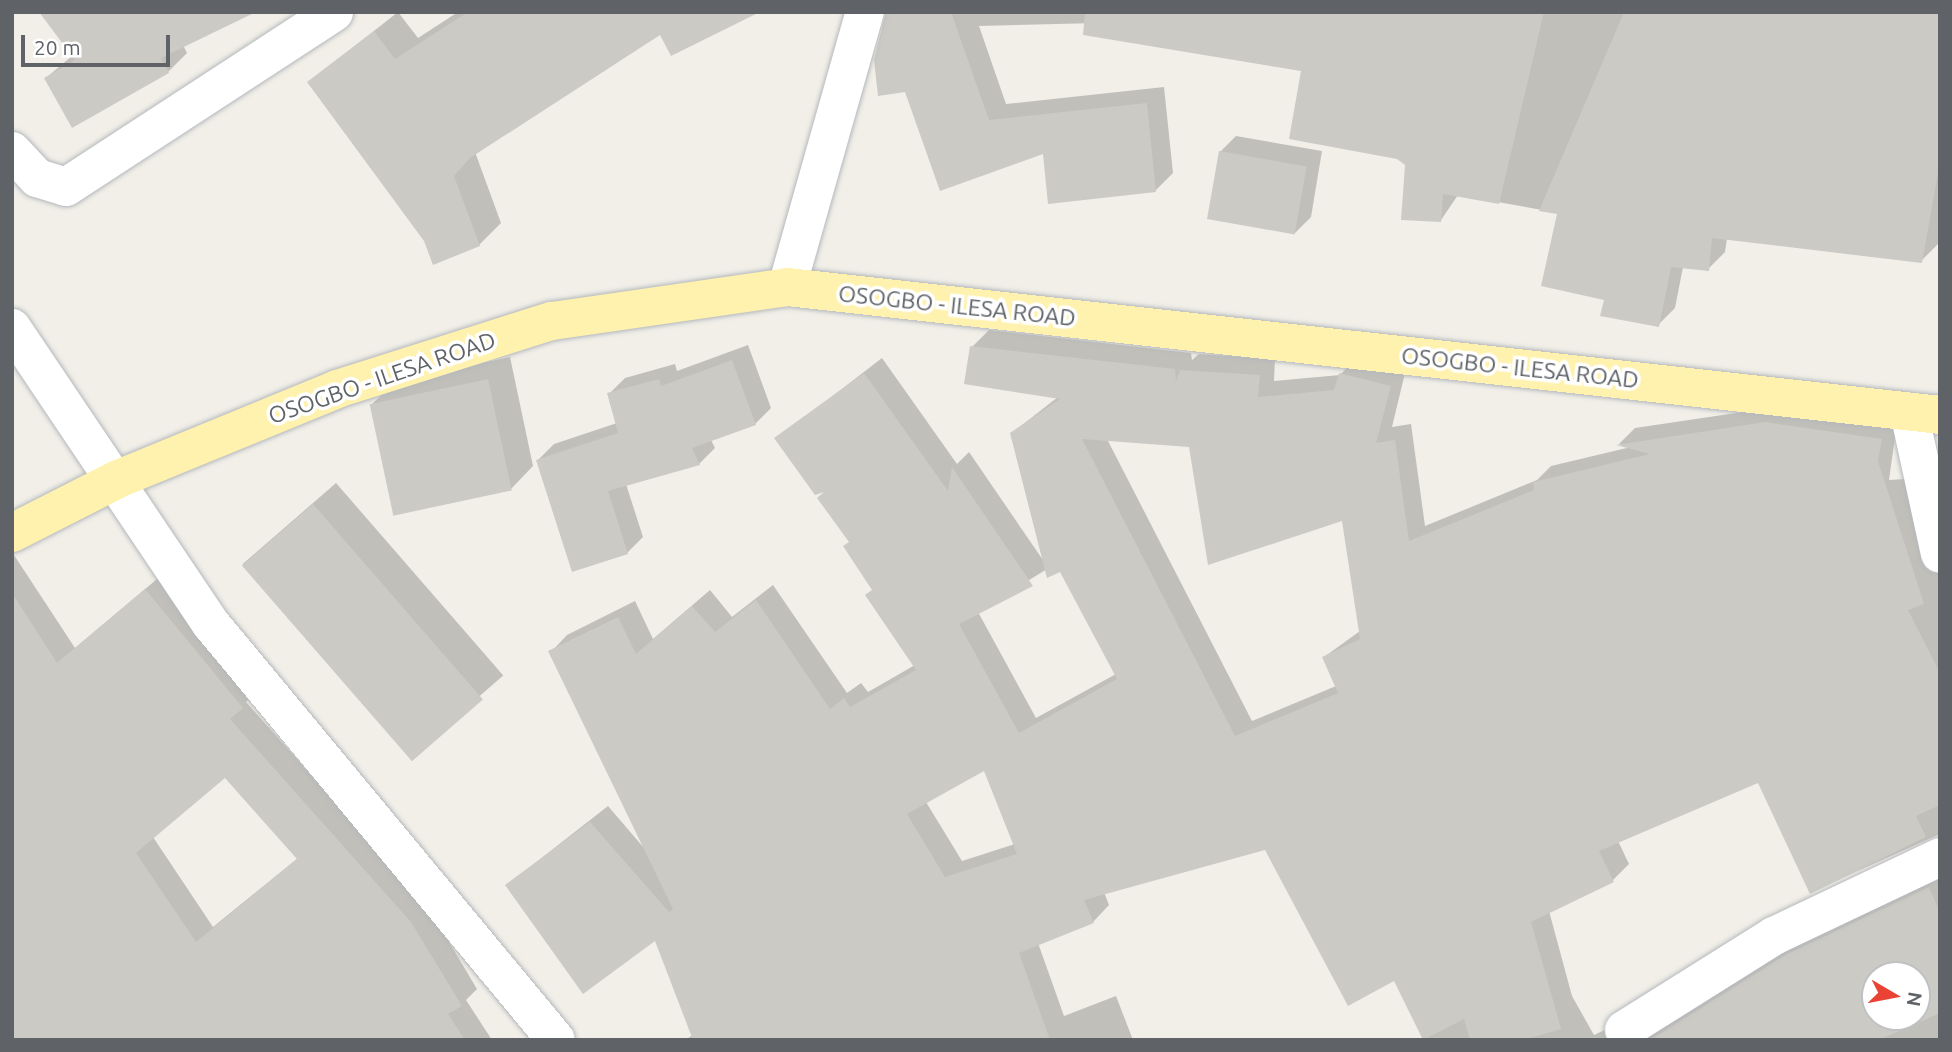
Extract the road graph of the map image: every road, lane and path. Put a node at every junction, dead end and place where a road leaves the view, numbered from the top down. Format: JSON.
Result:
{"nodes":[{"id":1,"x":334,"y":12,"type":"edge"},
{"id":2,"x":865,"y":12,"type":"edge"},
{"id":3,"x":12,"y":151,"type":"edge"},
{"id":4,"x":788,"y":287,"type":"junction"},
{"id":5,"x":12,"y":328,"type":"edge"},
{"id":6,"x":1924,"y":413,"type":"edge"},
{"id":7,"x":118,"y":479,"type":"junction"},
{"id":8,"x":12,"y":533,"type":"edge"},
{"id":9,"x":1940,"y":554,"type":"edge"},
{"id":10,"x":1940,"y":857,"type":"edge"},
{"id":11,"x":1624,"y":1030,"type":"dead end"},
{"id":12,"x":552,"y":1038,"type":"edge"}],
"edges":[{"from":1,"to":3,"type":"street"},
{"from":2,"to":4,"type":"street"},
{"from":4,"to":6,"type":"main road","name":"OSOGBO - ILESA ROAD"},
{"from":4,"to":7,"type":"main road","name":"OSOGBO - ILESA ROAD"},
{"from":5,"to":7,"type":"street"},
{"from":6,"to":9,"type":"street"},
{"from":7,"to":8,"type":"main road","name":"OSOGBO - ILESA ROAD"},
{"from":7,"to":12,"type":"street"},
{"from":10,"to":11,"type":"street"}]}
